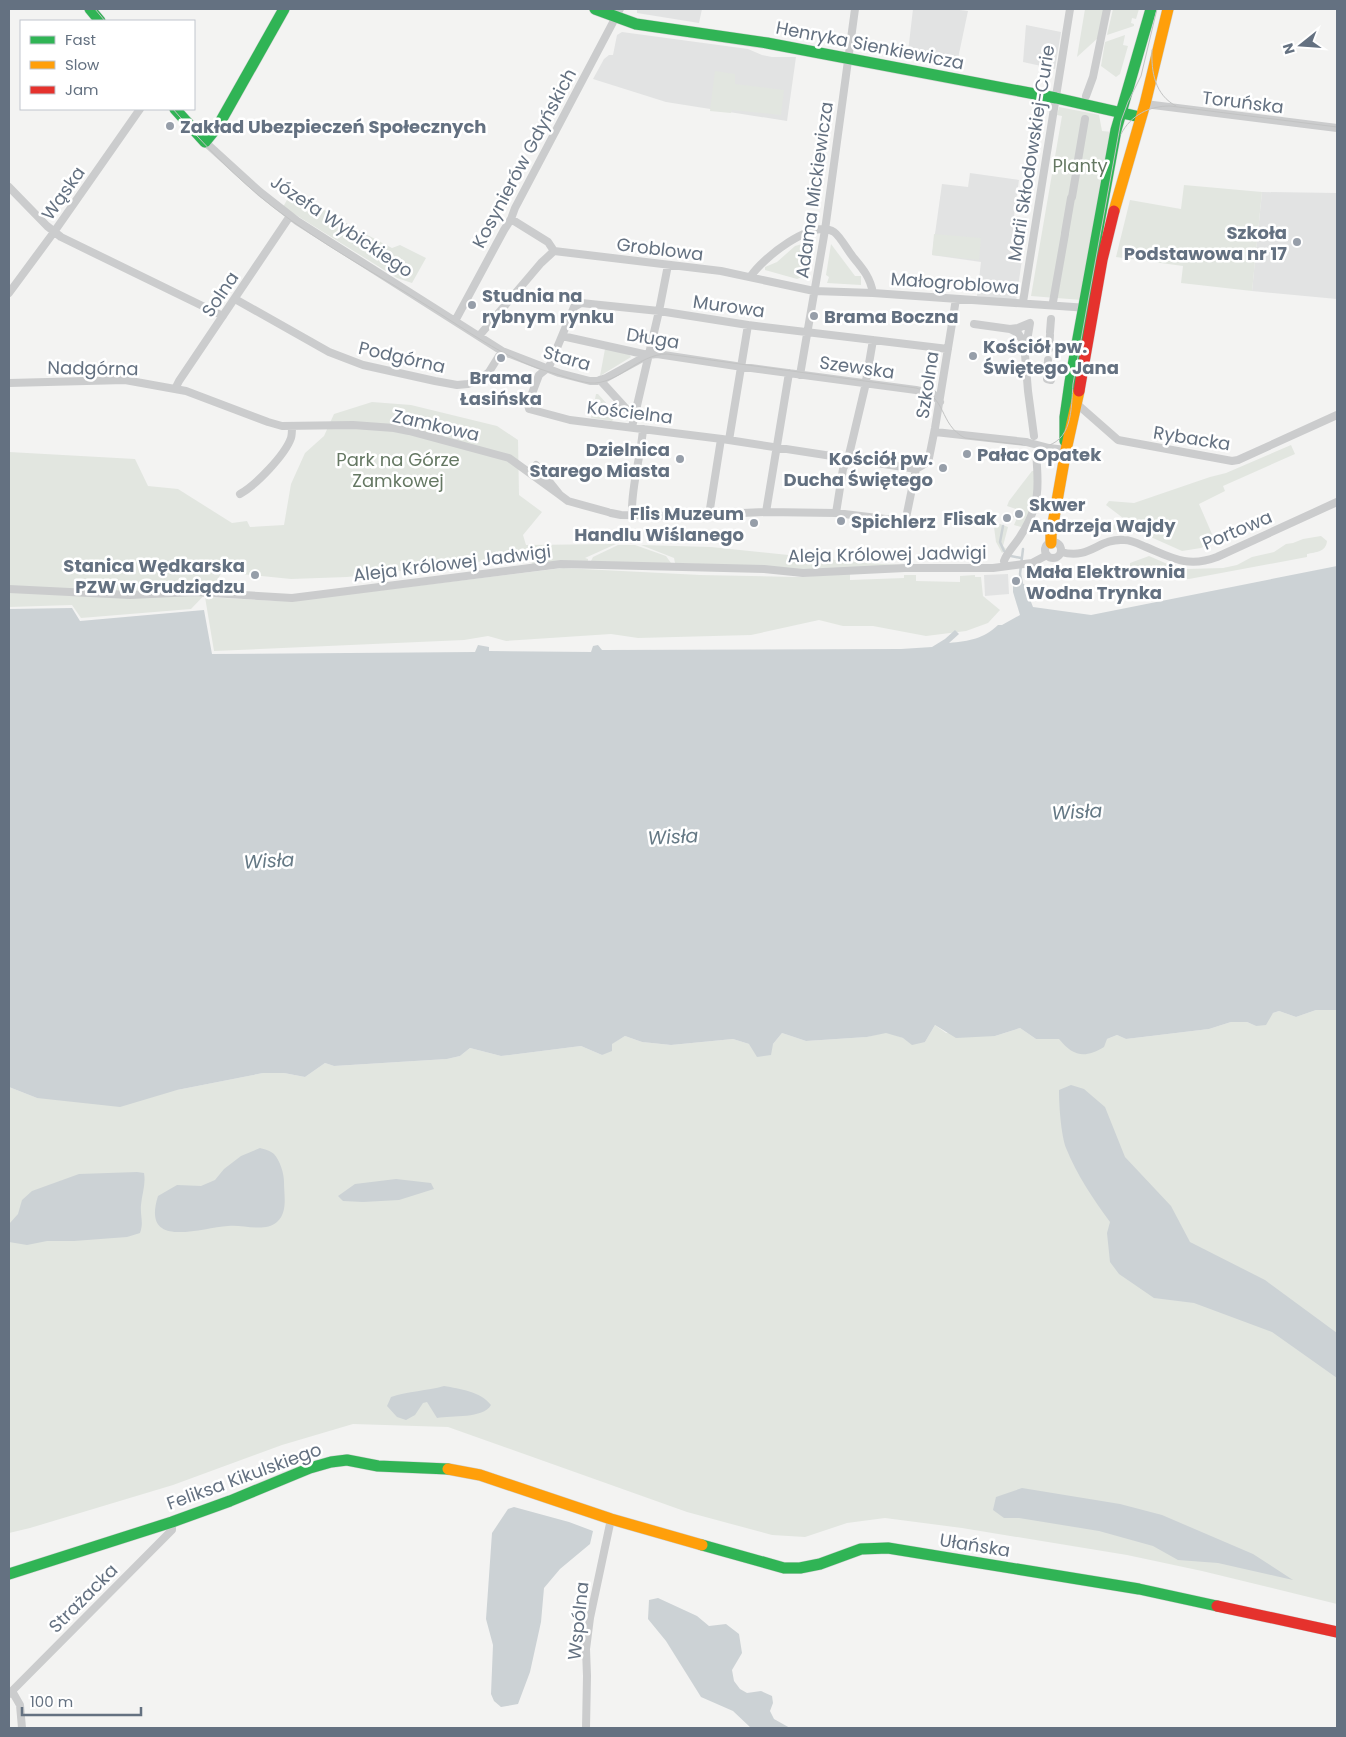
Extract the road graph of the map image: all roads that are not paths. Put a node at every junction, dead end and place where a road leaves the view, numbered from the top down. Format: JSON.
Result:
{"nodes":[{"id":1,"x":90,"y":9,"type":"edge"},
{"id":2,"x":284,"y":9,"type":"edge"},
{"id":3,"x":595,"y":9,"type":"edge"},
{"id":4,"x":855,"y":9,"type":"edge"},
{"id":5,"x":1070,"y":9,"type":"edge"},
{"id":6,"x":1107,"y":9,"type":"edge"},
{"id":7,"x":1151,"y":9,"type":"edge"},
{"id":8,"x":1168,"y":9,"type":"edge"},
{"id":9,"x":617,"y":13,"type":"edge"},
{"id":10,"x":99,"y":20,"type":"edge"},
{"id":11,"x":848,"y":58,"type":"junction"},
{"id":12,"x":1086,"y":96,"type":"dead end"},
{"id":13,"x":1056,"y":98,"type":"junction"},
{"id":14,"x":1144,"y":104,"type":"junction"},
{"id":15,"x":139,"y":110,"type":"edge"},
{"id":16,"x":176,"y":110,"type":"edge"},
{"id":17,"x":1120,"y":112,"type":"junction"},
{"id":18,"x":1140,"y":117,"type":"junction"},
{"id":19,"x":1085,"y":120,"type":"dead end"},
{"id":20,"x":1337,"y":128,"type":"edge"},
{"id":21,"x":205,"y":142,"type":"junction"},
{"id":22,"x":9,"y":187,"type":"edge"},
{"id":23,"x":290,"y":216,"type":"junction"},
{"id":24,"x":512,"y":219,"type":"junction"},
{"id":25,"x":824,"y":230,"type":"junction"},
{"id":26,"x":54,"y":232,"type":"junction"},
{"id":27,"x":554,"y":251,"type":"junction"},
{"id":28,"x":668,"y":265,"type":"junction"},
{"id":29,"x":751,"y":276,"type":"junction"},
{"id":30,"x":814,"y":291,"type":"junction"},
{"id":31,"x":9,"y":293,"type":"edge"},
{"id":32,"x":873,"y":293,"type":"junction"},
{"id":33,"x":235,"y":299,"type":"junction"},
{"id":34,"x":956,"y":300,"type":"junction"},
{"id":35,"x":1023,"y":302,"type":"junction"},
{"id":36,"x":1089,"y":308,"type":"junction"},
{"id":37,"x":659,"y":311,"type":"junction"},
{"id":38,"x":223,"y":316,"type":"junction"},
{"id":39,"x":455,"y":321,"type":"junction"},
{"id":40,"x":748,"y":324,"type":"junction"},
{"id":41,"x":974,"y":324,"type":"dead end"},
{"id":42,"x":1010,"y":329,"type":"junction"},
{"id":43,"x":808,"y":332,"type":"junction"},
{"id":44,"x":479,"y":336,"type":"junction"},
{"id":45,"x":562,"y":336,"type":"junction"},
{"id":46,"x":874,"y":340,"type":"junction"},
{"id":47,"x":1024,"y":343,"type":"junction"},
{"id":48,"x":948,"y":350,"type":"junction"},
{"id":49,"x":502,"y":351,"type":"junction"},
{"id":50,"x":648,"y":355,"type":"junction"},
{"id":51,"x":741,"y":367,"type":"junction"},
{"id":52,"x":547,"y":369,"type":"junction"},
{"id":53,"x":795,"y":374,"type":"junction"},
{"id":54,"x":600,"y":380,"type":"junction"},
{"id":55,"x":1051,"y":380,"type":"dead end"},
{"id":56,"x":9,"y":383,"type":"edge"},
{"id":57,"x":866,"y":384,"type":"junction"},
{"id":58,"x":175,"y":389,"type":"junction"},
{"id":59,"x":940,"y":402,"type":"junction"},
{"id":60,"x":1077,"y":404,"type":"junction"},
{"id":61,"x":529,"y":409,"type":"joint"},
{"id":62,"x":635,"y":414,"type":"junction"},
{"id":63,"x":1337,"y":415,"type":"edge"},
{"id":64,"x":292,"y":426,"type":"junction"},
{"id":65,"x":632,"y":427,"type":"junction"},
{"id":66,"x":643,"y":429,"type":"junction"},
{"id":67,"x":935,"y":432,"type":"junction"},
{"id":68,"x":1034,"y":436,"type":"dead end"},
{"id":69,"x":725,"y":439,"type":"junction"},
{"id":70,"x":776,"y":447,"type":"junction"},
{"id":71,"x":1066,"y":450,"type":"junction"},
{"id":72,"x":1036,"y":453,"type":"dead end"},
{"id":73,"x":848,"y":458,"type":"junction"},
{"id":74,"x":536,"y":465,"type":"dead end"},
{"id":75,"x":916,"y":469,"type":"junction"},
{"id":76,"x":240,"y":494,"type":"dead end"},
{"id":77,"x":560,"y":495,"type":"junction"},
{"id":78,"x":1337,"y":502,"type":"edge"},
{"id":79,"x":766,"y":512,"type":"junction"},
{"id":80,"x":836,"y":513,"type":"junction"},
{"id":81,"x":632,"y":514,"type":"junction"},
{"id":82,"x":709,"y":515,"type":"junction"},
{"id":83,"x":1051,"y":542,"type":"junction"},
{"id":84,"x":1061,"y":552,"type":"junction"},
{"id":85,"x":1047,"y":555,"type":"junction"},
{"id":86,"x":1004,"y":561,"type":"dead end"},
{"id":87,"x":9,"y":590,"type":"edge"},
{"id":88,"x":611,"y":1519,"type":"junction"},
{"id":89,"x":172,"y":1522,"type":"junction"},
{"id":90,"x":9,"y":1574,"type":"edge"},
{"id":91,"x":1337,"y":1632,"type":"edge"},
{"id":92,"x":10,"y":1693,"type":"edge"},
{"id":93,"x":22,"y":1728,"type":"edge"},
{"id":94,"x":586,"y":1728,"type":"edge"}],
"edges":[{"from":1,"to":10,"type":"street"},
{"from":2,"to":21,"type":"street"},
{"from":3,"to":9,"type":"street","name":"Henryka Sienkiewicza"},
{"from":4,"to":11,"type":"street","name":"Adama Mickiewicza"},
{"from":5,"to":13,"type":"street","name":"Marii Skłodowskiej-Curie"},
{"from":6,"to":12,"type":"street"},
{"from":7,"to":17,"type":"street"},
{"from":8,"to":14,"type":"street"},
{"from":9,"to":11,"type":"street","name":"Henryka Sienkiewicza"},
{"from":9,"to":24,"type":"street","name":"Kosynierów Gdyńskich"},
{"from":11,"to":13,"type":"street","name":"Henryka Sienkiewicza"},
{"from":11,"to":25,"type":"street","name":"Adama Mickiewicza"},
{"from":13,"to":17,"type":"street","name":"Henryka Sienkiewicza"},
{"from":13,"to":35,"type":"street","name":"Marii Skłodowskiej-Curie"},
{"from":14,"to":18,"type":"street"},
{"from":14,"to":20,"type":"street","name":"Toruńska"},
{"from":15,"to":26,"type":"street","name":"Wąska"},
{"from":16,"to":21,"type":"street","name":"Józefa Wybickiego"},
{"from":17,"to":18,"type":"street","name":"Henryka Sienkiewicza"},
{"from":17,"to":36,"type":"street"},
{"from":18,"to":36,"type":"street"},
{"from":19,"to":55,"type":"street"},
{"from":21,"to":23,"type":"street","name":"Józefa Wybickiego"},
{"from":22,"to":26,"type":"street"},
{"from":23,"to":33,"type":"street","name":"Solna"},
{"from":23,"to":39,"type":"street","name":"Józefa Wybickiego"},
{"from":24,"to":27,"type":"street"},
{"from":24,"to":39,"type":"street","name":"Kosynierów Gdyńskich"},
{"from":25,"to":29,"type":"street"},
{"from":25,"to":30,"type":"street","name":"Adama Mickiewicza"},
{"from":25,"to":32,"type":"street"},
{"from":26,"to":31,"type":"street","name":"Wąska"},
{"from":26,"to":38,"type":"street"},
{"from":27,"to":28,"type":"street","name":"Groblowa"},
{"from":27,"to":44,"type":"street"},
{"from":28,"to":29,"type":"street","name":"Groblowa"},
{"from":28,"to":37,"type":"street"},
{"from":29,"to":30,"type":"street","name":"Groblowa"},
{"from":30,"to":32,"type":"street","name":"Małogroblowa"},
{"from":30,"to":43,"type":"street","name":"Adama Mickiewicza"},
{"from":32,"to":34,"type":"street","name":"Małogroblowa"},
{"from":33,"to":38,"type":"street","name":"Solna"},
{"from":33,"to":49,"type":"street","name":"Podgórna"},
{"from":34,"to":35,"type":"street","name":"Małogroblowa"},
{"from":34,"to":48,"type":"street","name":"Szkolna"},
{"from":35,"to":36,"type":"street","name":"Małogroblowa"},
{"from":36,"to":60,"type":"street"},
{"from":36,"to":71,"type":"street"},
{"from":37,"to":40,"type":"street","name":"Murowa"},
{"from":37,"to":45,"type":"street","name":"Murowa"},
{"from":37,"to":50,"type":"street"},
{"from":38,"to":58,"type":"street","name":"Solna"},
{"from":39,"to":44,"type":"street","name":"Józefa Wybickiego"},
{"from":40,"to":43,"type":"street","name":"Murowa"},
{"from":40,"to":51,"type":"street"},
{"from":41,"to":42,"type":"street"},
{"from":42,"to":47,"type":"street"},
{"from":42,"to":47,"type":"street"},
{"from":43,"to":46,"type":"street","name":"Murowa"},
{"from":43,"to":53,"type":"street","name":"Adama Mickiewicza"},
{"from":44,"to":49,"type":"street","name":"Stara"},
{"from":45,"to":50,"type":"street","name":"Długa"},
{"from":45,"to":52,"type":"street","name":"Murowa"},
{"from":46,"to":48,"type":"street","name":"Murowa"},
{"from":46,"to":57,"type":"street"},
{"from":47,"to":68,"type":"street"},
{"from":48,"to":59,"type":"street","name":"Szkolna"},
{"from":49,"to":52,"type":"street","name":"Stara"},
{"from":50,"to":51,"type":"street","name":"Długa"},
{"from":50,"to":54,"type":"street","name":"Stara"},
{"from":50,"to":62,"type":"street"},
{"from":51,"to":53,"type":"street","name":"Długa"},
{"from":51,"to":69,"type":"street"},
{"from":52,"to":54,"type":"street","name":"Stara"},
{"from":52,"to":61,"type":"street","name":"Murowa"},
{"from":53,"to":57,"type":"street","name":"Szewska"},
{"from":53,"to":70,"type":"street","name":"Adama Mickiewicza"},
{"from":54,"to":62,"type":"street"},
{"from":56,"to":58,"type":"street","name":"Nadgórna"},
{"from":57,"to":59,"type":"street","name":"Szewska"},
{"from":57,"to":73,"type":"street"},
{"from":58,"to":64,"type":"street","name":"Zamkowa"},
{"from":59,"to":67,"type":"street","name":"Szkolna"},
{"from":60,"to":63,"type":"street","name":"Rybacka"},
{"from":60,"to":71,"type":"street"},
{"from":61,"to":65,"type":"street","name":"Kościelna"},
{"from":62,"to":65,"type":"street"},
{"from":64,"to":76,"type":"street"},
{"from":64,"to":77,"type":"street","name":"Zamkowa"},
{"from":65,"to":66,"type":"street","name":"Kościelna"},
{"from":66,"to":69,"type":"street","name":"Kościelna"},
{"from":66,"to":81,"type":"street"},
{"from":67,"to":71,"type":"street","bridge":true},
{"from":67,"to":75,"type":"street","name":"Szkolna"},
{"from":69,"to":70,"type":"street","name":"Kościelna"},
{"from":69,"to":82,"type":"street"},
{"from":70,"to":73,"type":"street","name":"Kościelna"},
{"from":70,"to":79,"type":"street","name":"Adama Mickiewicza"},
{"from":71,"to":83,"type":"street"},
{"from":72,"to":86,"type":"street"},
{"from":73,"to":75,"type":"street","name":"Kościelna"},
{"from":73,"to":80,"type":"street"},
{"from":74,"to":77,"type":"street"},
{"from":75,"to":80,"type":"street","name":"Zamkowa"},
{"from":77,"to":81,"type":"street","name":"Zamkowa"},
{"from":78,"to":84,"type":"street","name":"Portowa"},
{"from":79,"to":80,"type":"street","name":"Zamkowa"},
{"from":79,"to":82,"type":"street","name":"Zamkowa"},
{"from":81,"to":82,"type":"street","name":"Zamkowa"},
{"from":83,"to":84,"type":"street"},
{"from":83,"to":85,"type":"street"},
{"from":84,"to":85,"type":"street"},
{"from":85,"to":87,"type":"street","name":"Aleja Królowej Jadwigi"},
{"from":88,"to":89,"type":"street","name":"Feliksa Kikulskiego"},
{"from":88,"to":91,"type":"street","name":"Ułańska"},
{"from":88,"to":94,"type":"street","name":"Wspólna"},
{"from":89,"to":90,"type":"street","name":"Feliksa Kikulskiego"},
{"from":89,"to":92,"type":"street","name":"Strażacka"},
{"from":92,"to":93,"type":"street"}]}
